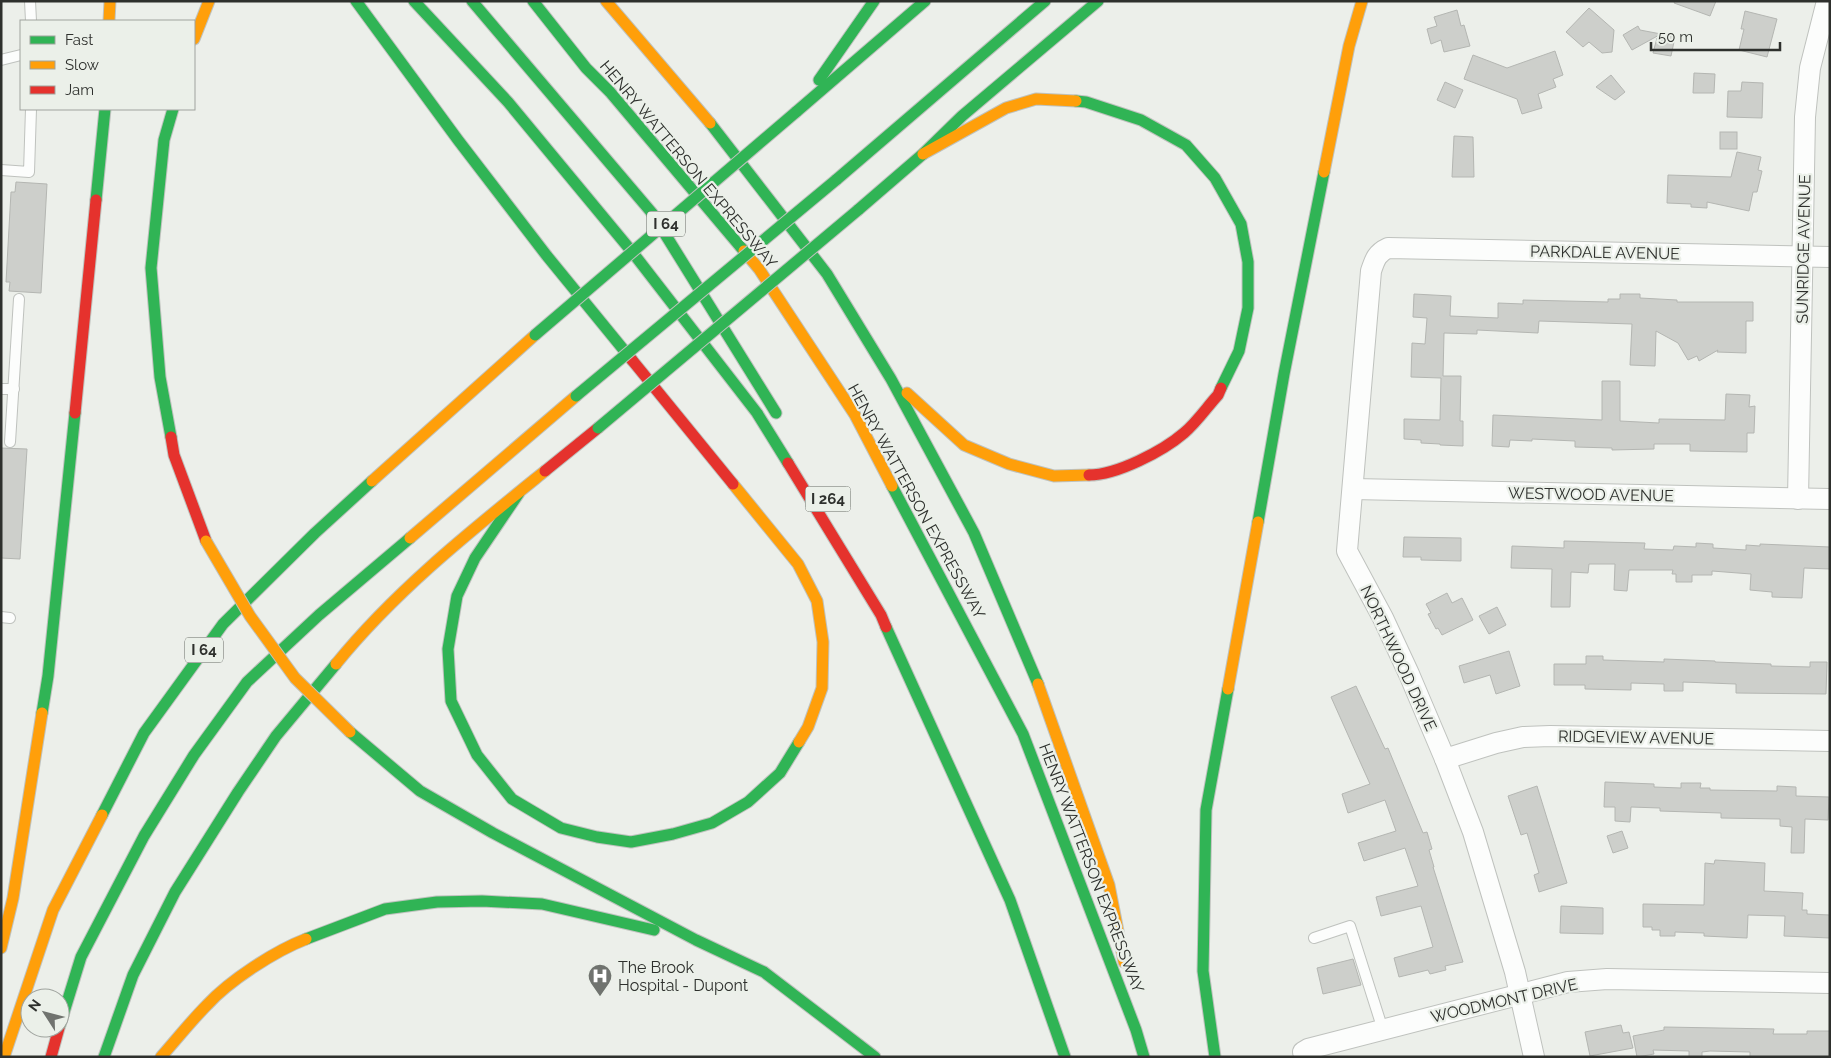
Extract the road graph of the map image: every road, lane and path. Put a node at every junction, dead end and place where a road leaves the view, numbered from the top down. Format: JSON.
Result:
{"nodes":[{"id":1,"x":30,"y":1,"type":"edge"},
{"id":2,"x":110,"y":1,"type":"edge"},
{"id":3,"x":209,"y":1,"type":"edge"},
{"id":4,"x":356,"y":1,"type":"edge"},
{"id":5,"x":414,"y":1,"type":"edge"},
{"id":6,"x":472,"y":1,"type":"edge"},
{"id":7,"x":533,"y":1,"type":"edge"},
{"id":8,"x":874,"y":1,"type":"edge"},
{"id":9,"x":925,"y":1,"type":"edge"},
{"id":10,"x":1045,"y":1,"type":"edge"},
{"id":11,"x":1098,"y":1,"type":"edge"},
{"id":12,"x":1362,"y":1,"type":"edge"},
{"id":13,"x":1827,"y":1,"type":"edge"},
{"id":14,"x":610,"y":4,"type":"edge"},
{"id":15,"x":31,"y":20,"type":"edge"},
{"id":16,"x":109,"y":20,"type":"edge"},
{"id":17,"x":195,"y":36,"type":"edge"},
{"id":18,"x":20,"y":55,"type":"edge"},
{"id":19,"x":1,"y":60,"type":"edge"},
{"id":20,"x":31,"y":110,"type":"edge"},
{"id":21,"x":105,"y":110,"type":"edge"},
{"id":22,"x":173,"y":110,"type":"edge"},
{"id":23,"x":796,"y":112,"type":"junction"},
{"id":24,"x":923,"y":154,"type":"junction"},
{"id":25,"x":1,"y":170,"type":"edge"},
{"id":26,"x":1380,"y":252,"type":"joint"},
{"id":27,"x":1802,"y":256,"type":"junction"},
{"id":28,"x":1830,"y":256,"type":"edge"},
{"id":29,"x":19,"y":299,"type":"dead end"},
{"id":30,"x":892,"y":379,"type":"junction"},
{"id":31,"x":1,"y":389,"type":"edge"},
{"id":32,"x":14,"y":390,"type":"junction"},
{"id":33,"x":782,"y":422,"type":"dead end"},
{"id":34,"x":10,"y":442,"type":"dead end"},
{"id":35,"x":1353,"y":489,"type":"junction"},
{"id":36,"x":519,"y":493,"type":"junction"},
{"id":37,"x":1798,"y":499,"type":"junction"},
{"id":38,"x":1830,"y":499,"type":"edge"},
{"id":39,"x":1830,"y":741,"type":"edge"},
{"id":40,"x":1445,"y":759,"type":"junction"},
{"id":41,"x":1314,"y":938,"type":"dead end"},
{"id":42,"x":696,"y":940,"type":"junction"},
{"id":43,"x":1,"y":948,"type":"edge"},
{"id":44,"x":1830,"y":983,"type":"edge"},
{"id":45,"x":70,"y":993,"type":"edge"},
{"id":46,"x":1520,"y":993,"type":"junction"},
{"id":47,"x":1136,"y":1030,"type":"junction"},
{"id":48,"x":1383,"y":1030,"type":"junction"},
{"id":49,"x":57,"y":1038,"type":"edge"},
{"id":50,"x":1303,"y":1052,"type":"dead end"},
{"id":51,"x":4,"y":1057,"type":"edge"},
{"id":52,"x":51,"y":1057,"type":"edge"},
{"id":53,"x":104,"y":1057,"type":"edge"},
{"id":54,"x":161,"y":1057,"type":"edge"},
{"id":55,"x":875,"y":1057,"type":"edge"},
{"id":56,"x":1065,"y":1057,"type":"edge"},
{"id":57,"x":1144,"y":1057,"type":"edge"},
{"id":58,"x":1215,"y":1057,"type":"edge"},
{"id":59,"x":1534,"y":1057,"type":"edge"}],
"edges":[{"from":1,"to":15,"type":"lane"},
{"from":2,"to":16,"type":"highway"},
{"from":3,"to":17,"type":"highway"},
{"from":4,"to":36,"type":"highway"},
{"from":5,"to":56,"type":"highway"},
{"from":6,"to":33,"type":"highway"},
{"from":7,"to":47,"type":"highway","name":"HENRY WATTERSON EXPRESSWAY"},
{"from":8,"to":23,"type":"highway"},
{"from":9,"to":23,"type":"highway","number":"I 64"},
{"from":10,"to":45,"type":"highway","bridge":true},
{"from":11,"to":24,"type":"highway"},
{"from":12,"to":58,"type":"highway"},
{"from":13,"to":27,"type":"street","name":"SUNRIDGE AVENUE"},
{"from":14,"to":30,"type":"highway"},
{"from":18,"to":19,"type":"lane"},
{"from":20,"to":25,"type":"lane"},
{"from":21,"to":43,"type":"highway"},
{"from":22,"to":42,"type":"highway","bridge":true},
{"from":23,"to":51,"type":"highway","number":"I 64","bridge":true},
{"from":24,"to":30,"type":"highway"},
{"from":24,"to":36,"type":"highway","bridge":true},
{"from":26,"to":27,"type":"street","name":"PARKDALE AVENUE"},
{"from":26,"to":35,"type":"street","name":"NORTHWOOD DRIVE"},
{"from":27,"to":28,"type":"street","name":"PARKDALE AVENUE"},
{"from":27,"to":37,"type":"street","name":"SUNRIDGE AVENUE"},
{"from":29,"to":32,"type":"lane"},
{"from":30,"to":47,"type":"highway"},
{"from":31,"to":32,"type":"lane"},
{"from":32,"to":34,"type":"lane"},
{"from":35,"to":37,"type":"street","name":"WESTWOOD AVENUE"},
{"from":35,"to":40,"type":"street","name":"NORTHWOOD DRIVE"},
{"from":36,"to":53,"type":"highway"},
{"from":37,"to":38,"type":"street","name":"WESTWOOD AVENUE"},
{"from":39,"to":40,"type":"street","name":"RIDGEVIEW AVENUE"},
{"from":40,"to":46,"type":"street","name":"NORTHWOOD DRIVE"},
{"from":41,"to":48,"type":"lane"},
{"from":42,"to":54,"type":"highway"},
{"from":42,"to":55,"type":"highway"},
{"from":44,"to":46,"type":"street","name":"WOODMONT DRIVE"},
{"from":46,"to":48,"type":"street","name":"WOODMONT DRIVE"},
{"from":46,"to":59,"type":"street","name":"NORTHWOOD DRIVE"},
{"from":47,"to":57,"type":"highway","name":"HENRY WATTERSON EXPRESSWAY"},
{"from":48,"to":50,"type":"street","name":"WOODMONT DRIVE"},
{"from":49,"to":52,"type":"highway"}]}
